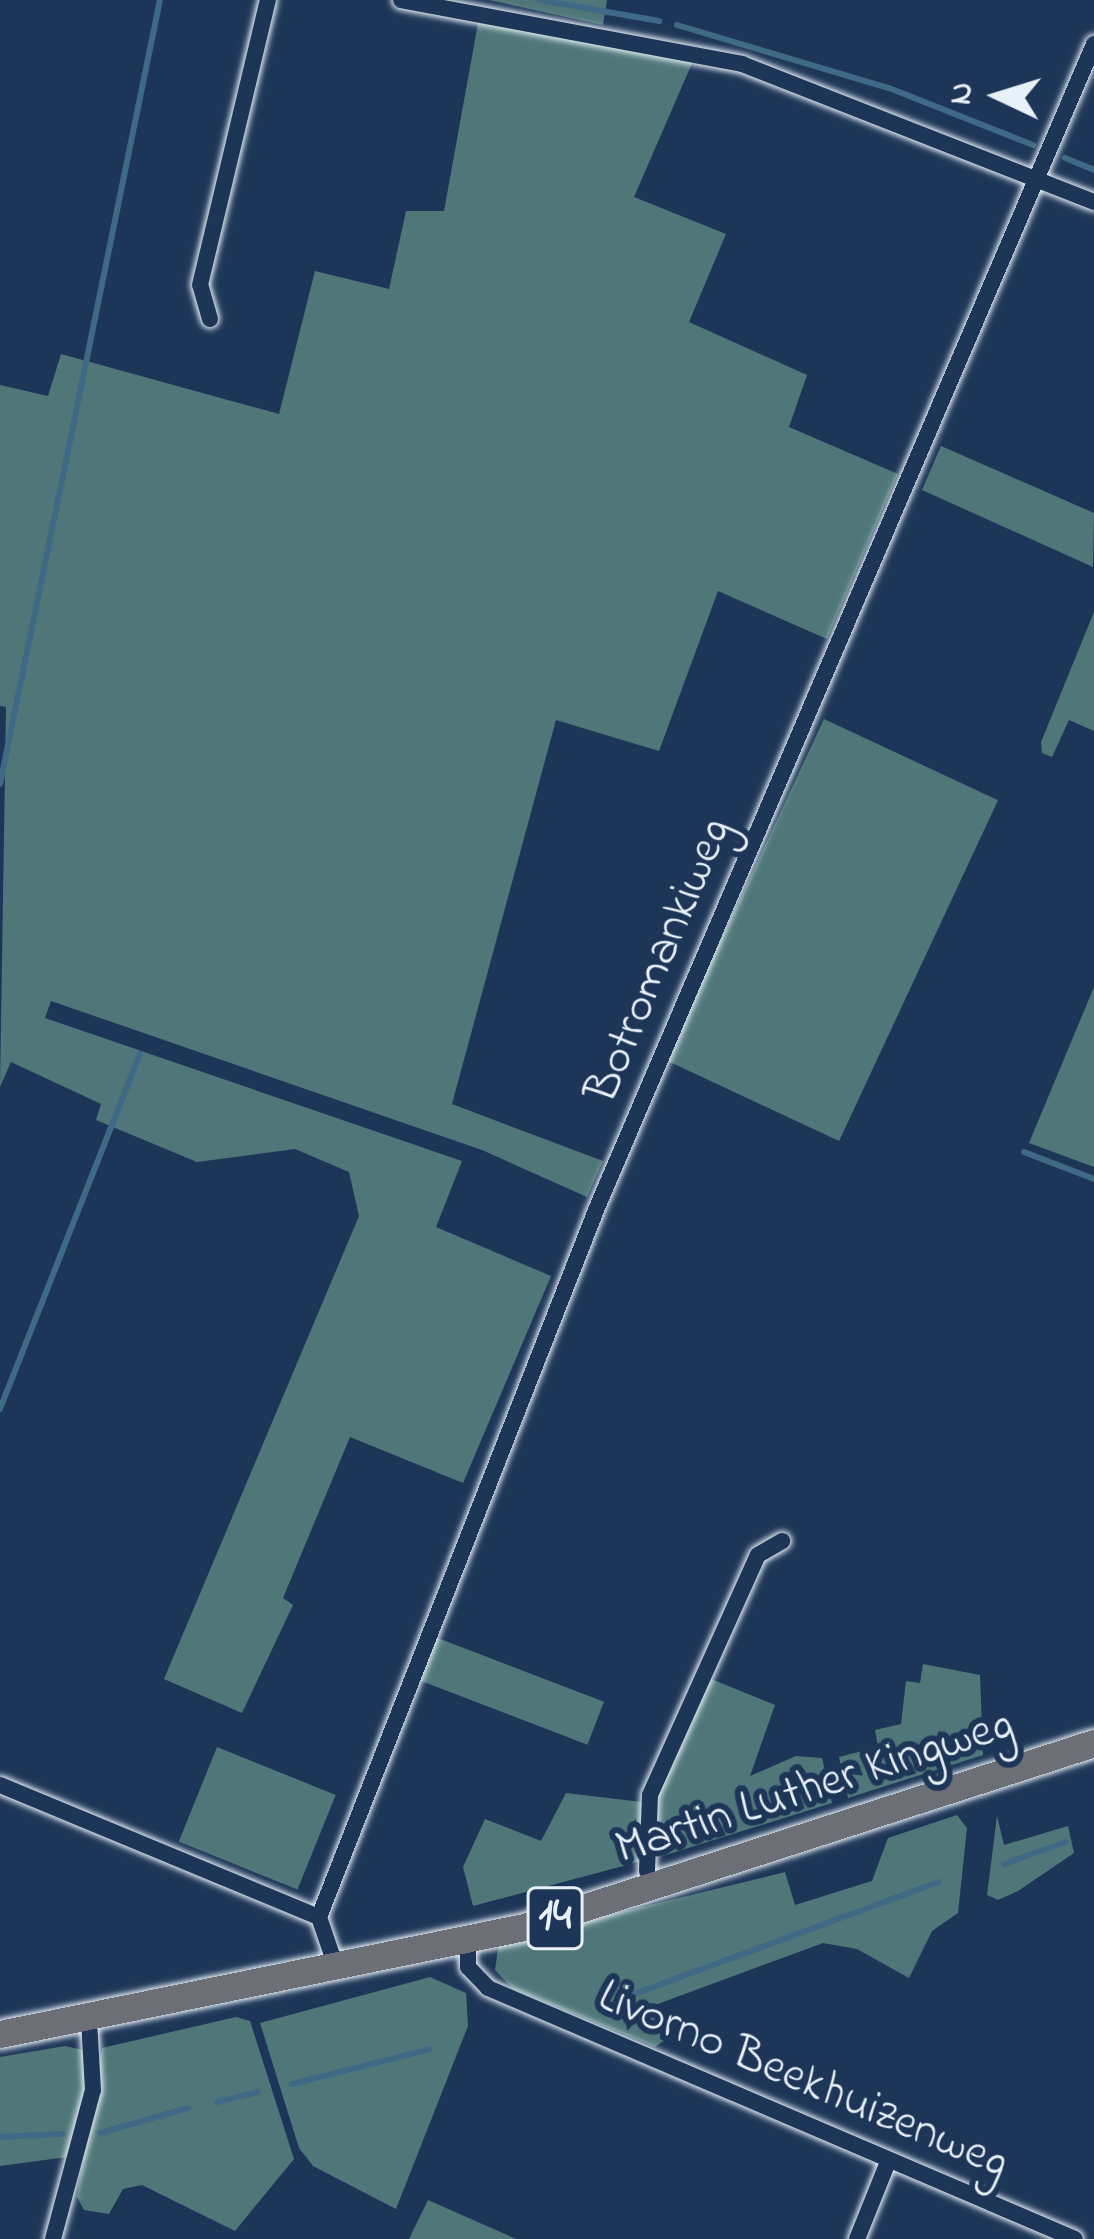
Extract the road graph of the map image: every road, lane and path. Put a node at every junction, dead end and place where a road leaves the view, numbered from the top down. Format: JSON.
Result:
{"nodes":[{"id":1,"x":268,"y":0,"type":"edge"},
{"id":2,"x":400,"y":0,"type":"edge"},
{"id":3,"x":1094,"y":44,"type":"edge"},
{"id":4,"x":1038,"y":178,"type":"junction"},
{"id":5,"x":1094,"y":202,"type":"edge"},
{"id":6,"x":210,"y":319,"type":"dead end"},
{"id":7,"x":782,"y":1541,"type":"dead end"},
{"id":8,"x":1094,"y":1744,"type":"edge"},
{"id":9,"x":0,"y":1785,"type":"edge"},
{"id":10,"x":647,"y":1871,"type":"dead end"},
{"id":11,"x":319,"y":1918,"type":"junction"},
{"id":12,"x":468,"y":1940,"type":"junction"},
{"id":13,"x":337,"y":1970,"type":"junction"},
{"id":14,"x":89,"y":2021,"type":"junction"},
{"id":15,"x":0,"y":2034,"type":"edge"},
{"id":16,"x":888,"y":2162,"type":"junction"},
{"id":17,"x":53,"y":2239,"type":"edge"},
{"id":18,"x":857,"y":2239,"type":"edge"},
{"id":19,"x":1075,"y":2239,"type":"edge"}],
"edges":[{"from":1,"to":6,"type":"street"},
{"from":2,"to":4,"type":"street"},
{"from":3,"to":4,"type":"street","name":"Botromankiweg"},
{"from":4,"to":5,"type":"street"},
{"from":4,"to":11,"type":"street","name":"Botromankiweg"},
{"from":7,"to":10,"type":"street"},
{"from":8,"to":12,"type":"main road","name":"Martin Luther Kingweg","number":"14"},
{"from":9,"to":11,"type":"street"},
{"from":11,"to":13,"type":"street"},
{"from":12,"to":13,"type":"main road","name":"Martin Luther Kingweg","number":"14"},
{"from":12,"to":16,"type":"street","name":"Livorno Beekhuizenweg"},
{"from":13,"to":14,"type":"main road","name":"Martin Luther Kingweg","number":"14"},
{"from":14,"to":15,"type":"main road","name":"Martin Luther Kingweg","number":"14"},
{"from":14,"to":17,"type":"street"},
{"from":16,"to":18,"type":"street"},
{"from":16,"to":19,"type":"street","name":"Livorno Beekhuizenweg"}]}
